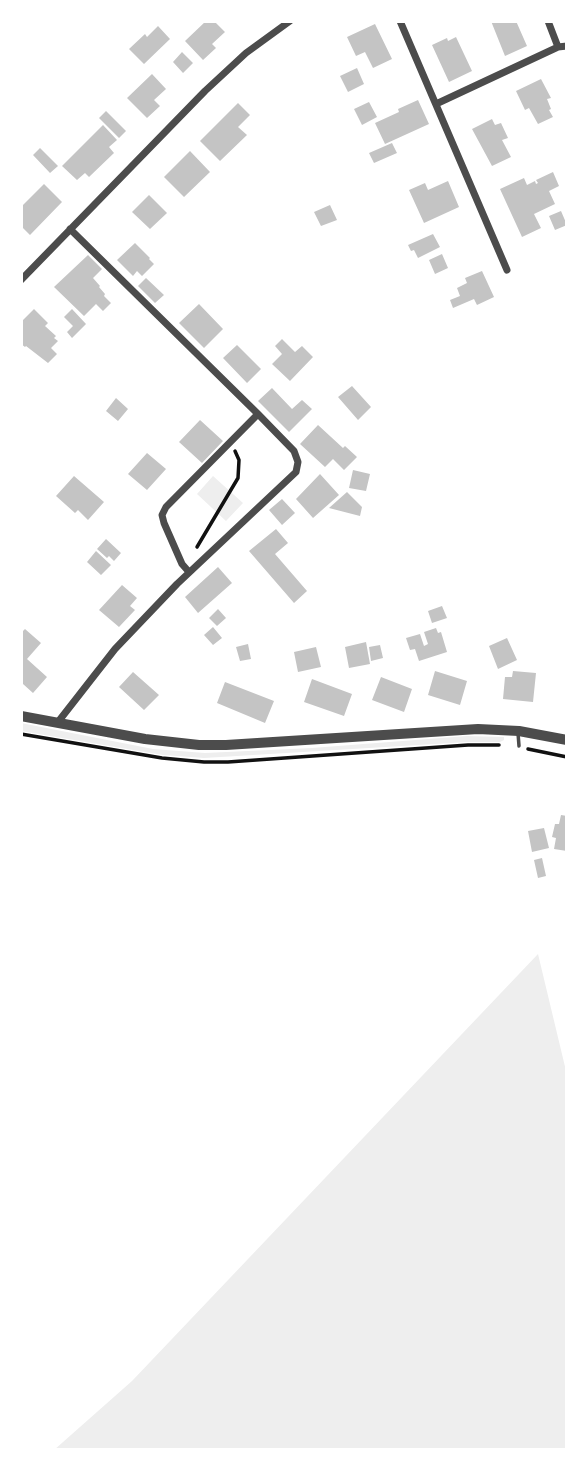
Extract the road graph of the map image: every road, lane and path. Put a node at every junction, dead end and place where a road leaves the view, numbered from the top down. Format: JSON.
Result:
{"nodes":[{"id":1,"x":290,"y":21,"type":"edge"},
{"id":2,"x":400,"y":21,"type":"edge"},
{"id":3,"x":548,"y":21,"type":"edge"},
{"id":4,"x":567,"y":46,"type":"edge"},
{"id":5,"x":558,"y":47,"type":"junction"},
{"id":6,"x":436,"y":104,"type":"junction"},
{"id":7,"x":70,"y":229,"type":"junction"},
{"id":8,"x":507,"y":270,"type":"dead end"},
{"id":9,"x":21,"y":279,"type":"edge"},
{"id":10,"x":258,"y":414,"type":"junction"},
{"id":11,"x":230,"y":441,"type":"junction"},
{"id":12,"x":182,"y":564,"type":"junction"},
{"id":13,"x":189,"y":572,"type":"junction"},
{"id":14,"x":21,"y":716,"type":"edge"},
{"id":15,"x":58,"y":722,"type":"junction"},
{"id":16,"x":519,"y":731,"type":"junction"},
{"id":17,"x":567,"y":740,"type":"edge"},
{"id":18,"x":519,"y":746,"type":"dead end"}],
"edges":[{"from":1,"to":7,"type":"street"},
{"from":2,"to":6,"type":"street"},
{"from":3,"to":5,"type":"street"},
{"from":4,"to":5,"type":"street"},
{"from":5,"to":6,"type":"street"},
{"from":6,"to":8,"type":"street"},
{"from":7,"to":9,"type":"street"},
{"from":7,"to":10,"type":"street"},
{"from":10,"to":11,"type":"street"},
{"from":10,"to":13,"type":"street"},
{"from":11,"to":12,"type":"path"},
{"from":11,"to":12,"type":"street"},
{"from":12,"to":13,"type":"street"},
{"from":13,"to":15,"type":"street"},
{"from":14,"to":15,"type":"street"},
{"from":15,"to":16,"type":"street"},
{"from":16,"to":17,"type":"street"},
{"from":16,"to":18,"type":"lane"}]}
